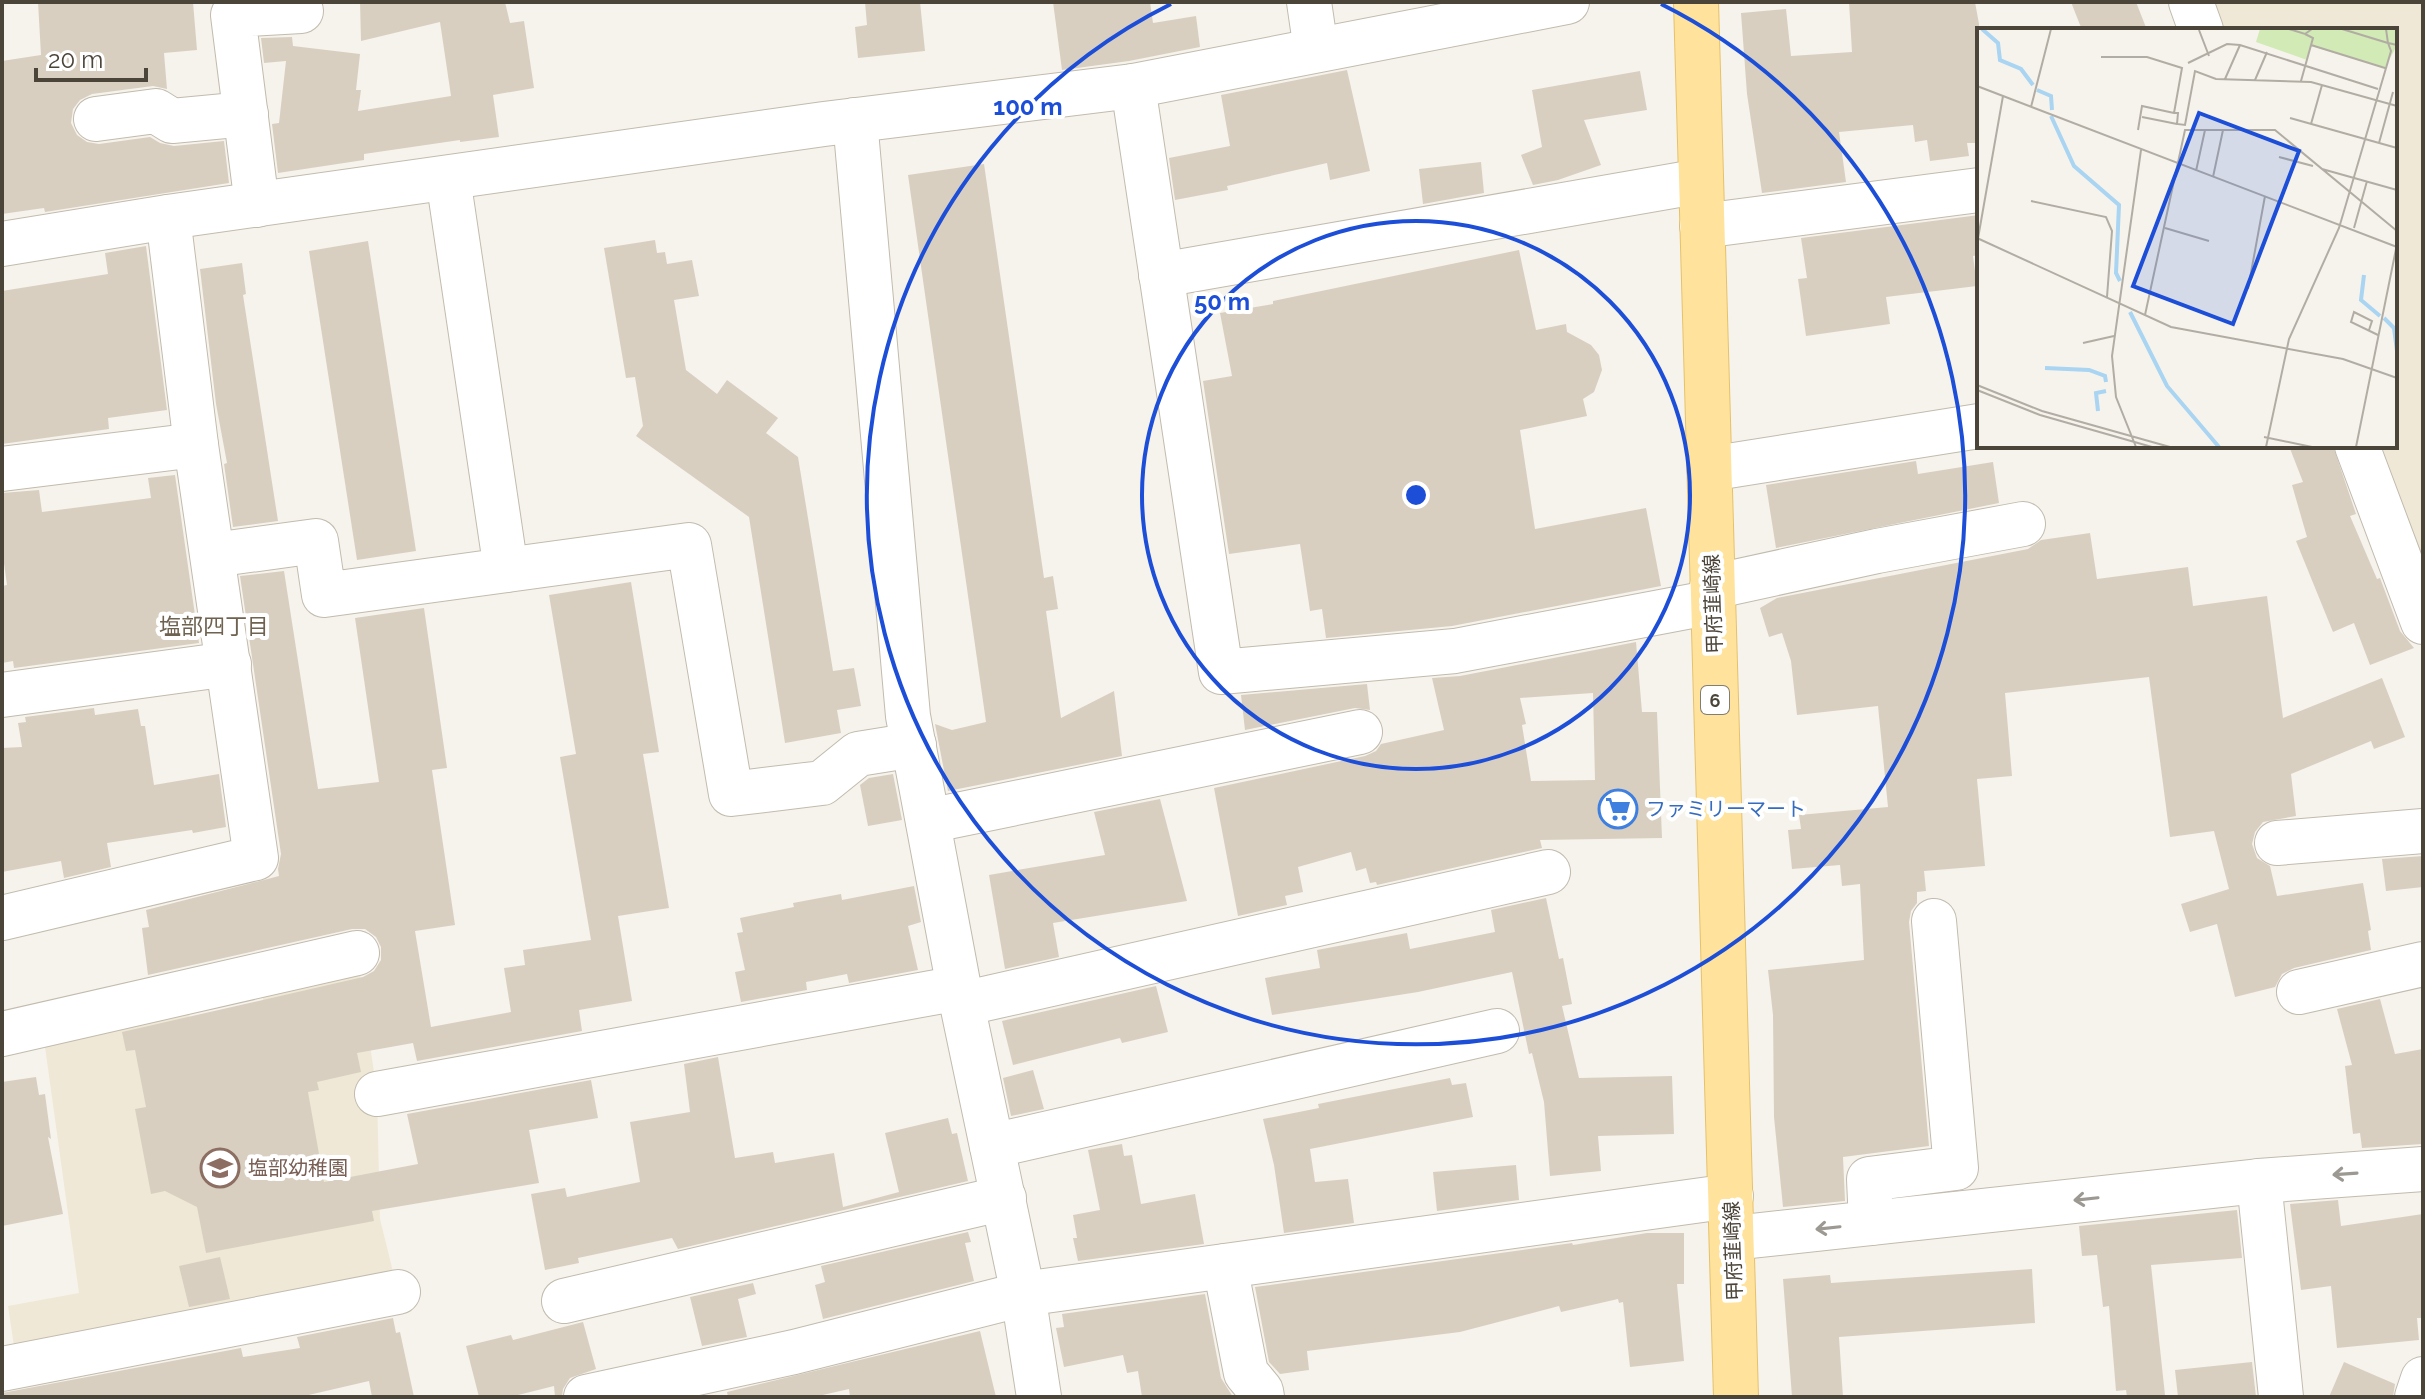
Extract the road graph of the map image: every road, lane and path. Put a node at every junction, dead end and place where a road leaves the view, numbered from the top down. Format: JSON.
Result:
{"nodes":[{"id":1,"x":1309,"y":2,"type":"edge"},
{"id":2,"x":1567,"y":2,"type":"edge"},
{"id":3,"x":1696,"y":2,"type":"edge"},
{"id":4,"x":2191,"y":2,"type":"edge"},
{"id":5,"x":301,"y":11,"type":"dead end"},
{"id":6,"x":2200,"y":28,"type":"edge"},
{"id":7,"x":1316,"y":50,"type":"junction"},
{"id":8,"x":1133,"y":86,"type":"junction"},
{"id":9,"x":246,"y":114,"type":"junction"},
{"id":10,"x":96,"y":119,"type":"dead end"},
{"id":11,"x":855,"y":120,"type":"junction"},
{"id":12,"x":448,"y":178,"type":"junction"},
{"id":13,"x":1701,"y":181,"type":"junction"},
{"id":14,"x":1977,"y":190,"type":"edge"},
{"id":15,"x":257,"y":205,"type":"junction"},
{"id":16,"x":168,"y":217,"type":"junction"},
{"id":17,"x":1702,"y":226,"type":"junction"},
{"id":18,"x":2,"y":244,"type":"edge"},
{"id":19,"x":1161,"y":275,"type":"junction"},
{"id":20,"x":1977,"y":426,"type":"edge"},
{"id":21,"x":196,"y":445,"type":"junction"},
{"id":22,"x":2358,"y":448,"type":"edge"},
{"id":23,"x":2,"y":469,"type":"edge"},
{"id":24,"x":1709,"y":469,"type":"junction"},
{"id":25,"x":2023,"y":524,"type":"dead end"},
{"id":26,"x":213,"y":555,"type":"junction"},
{"id":27,"x":506,"y":570,"type":"junction"},
{"id":28,"x":1712,"y":594,"type":"junction"},
{"id":29,"x":2423,"y":622,"type":"edge"},
{"id":30,"x":229,"y":664,"type":"junction"},
{"id":31,"x":2,"y":695,"type":"edge"},
{"id":32,"x":911,"y":730,"type":"junction"},
{"id":33,"x":1360,"y":732,"type":"dead end"},
{"id":34,"x":928,"y":821,"type":"junction"},
{"id":35,"x":2423,"y":831,"type":"edge"},
{"id":36,"x":2277,"y":843,"type":"dead end"},
{"id":37,"x":1548,"y":872,"type":"dead end"},
{"id":38,"x":2,"y":918,"type":"edge"},
{"id":39,"x":1934,"y":921,"type":"dead end"},
{"id":40,"x":357,"y":953,"type":"dead end"},
{"id":41,"x":2423,"y":964,"type":"edge"},
{"id":42,"x":2299,"y":992,"type":"dead end"},
{"id":43,"x":960,"y":996,"type":"junction"},
{"id":44,"x":1497,"y":1031,"type":"dead end"},
{"id":45,"x":2,"y":1034,"type":"edge"},
{"id":46,"x":377,"y":1094,"type":"dead end"},
{"id":47,"x":992,"y":1146,"type":"junction"},
{"id":48,"x":2423,"y":1169,"type":"edge"},
{"id":49,"x":2259,"y":1181,"type":"junction"},
{"id":50,"x":1004,"y":1198,"type":"junction"},
{"id":51,"x":1732,"y":1217,"type":"junction"},
{"id":52,"x":1871,"y":1223,"type":"junction"},
{"id":53,"x":1225,"y":1266,"type":"junction"},
{"id":54,"x":398,"y":1292,"type":"dead end"},
{"id":55,"x":1023,"y":1294,"type":"junction"},
{"id":56,"x":564,"y":1301,"type":"dead end"},
{"id":57,"x":2,"y":1369,"type":"edge"},
{"id":58,"x":2423,"y":1379,"type":"edge"},
{"id":59,"x":586,"y":1397,"type":"edge"},
{"id":60,"x":1039,"y":1397,"type":"edge"},
{"id":61,"x":1262,"y":1397,"type":"edge"},
{"id":62,"x":1736,"y":1397,"type":"edge"},
{"id":63,"x":2281,"y":1397,"type":"edge"},
{"id":64,"x":2417,"y":1397,"type":"edge"}],
"edges":[{"from":1,"to":7,"type":"street"},
{"from":2,"to":7,"type":"street"},
{"from":3,"to":13,"type":"main road","name":"甲府韮崎線","number":"6"},
{"from":4,"to":6,"type":"street"},
{"from":5,"to":9,"type":"street"},
{"from":7,"to":8,"type":"street"},
{"from":8,"to":11,"type":"street"},
{"from":8,"to":19,"type":"street"},
{"from":9,"to":10,"type":"street"},
{"from":9,"to":15,"type":"street"},
{"from":11,"to":12,"type":"street"},
{"from":11,"to":32,"type":"street"},
{"from":12,"to":15,"type":"street"},
{"from":12,"to":27,"type":"street"},
{"from":13,"to":17,"type":"main road","name":"甲府韮崎線","number":"6"},
{"from":13,"to":19,"type":"street"},
{"from":14,"to":17,"type":"street"},
{"from":15,"to":16,"type":"street"},
{"from":16,"to":18,"type":"street"},
{"from":16,"to":21,"type":"street"},
{"from":17,"to":24,"type":"main road","name":"甲府韮崎線","number":"6"},
{"from":19,"to":28,"type":"street"},
{"from":20,"to":24,"type":"street"},
{"from":21,"to":23,"type":"street"},
{"from":21,"to":26,"type":"street"},
{"from":22,"to":29,"type":"street"},
{"from":24,"to":28,"type":"main road","name":"甲府韮崎線","number":"6"},
{"from":25,"to":28,"type":"street"},
{"from":26,"to":27,"type":"street"},
{"from":26,"to":30,"type":"street"},
{"from":27,"to":32,"type":"street"},
{"from":28,"to":51,"type":"main road","name":"甲府韮崎線","number":"6"},
{"from":30,"to":31,"type":"street"},
{"from":30,"to":38,"type":"street"},
{"from":32,"to":34,"type":"street"},
{"from":33,"to":34,"type":"street"},
{"from":34,"to":43,"type":"street"},
{"from":35,"to":36,"type":"street"},
{"from":37,"to":43,"type":"street"},
{"from":39,"to":52,"type":"street"},
{"from":40,"to":45,"type":"street"},
{"from":41,"to":42,"type":"street"},
{"from":43,"to":46,"type":"street"},
{"from":43,"to":47,"type":"street"},
{"from":44,"to":47,"type":"street"},
{"from":47,"to":50,"type":"street"},
{"from":48,"to":49,"type":"street","one_way":true},
{"from":49,"to":52,"type":"street","one_way":true},
{"from":49,"to":63,"type":"street"},
{"from":50,"to":55,"type":"street"},
{"from":50,"to":56,"type":"street"},
{"from":52,"to":51,"type":"street","one_way":true},
{"from":51,"to":53,"type":"street"},
{"from":51,"to":62,"type":"main road","name":"甲府韮崎線","number":"6"},
{"from":53,"to":55,"type":"street"},
{"from":53,"to":61,"type":"street"},
{"from":54,"to":57,"type":"street"},
{"from":55,"to":59,"type":"street"},
{"from":55,"to":60,"type":"street"},
{"from":58,"to":64,"type":"street"}]}
